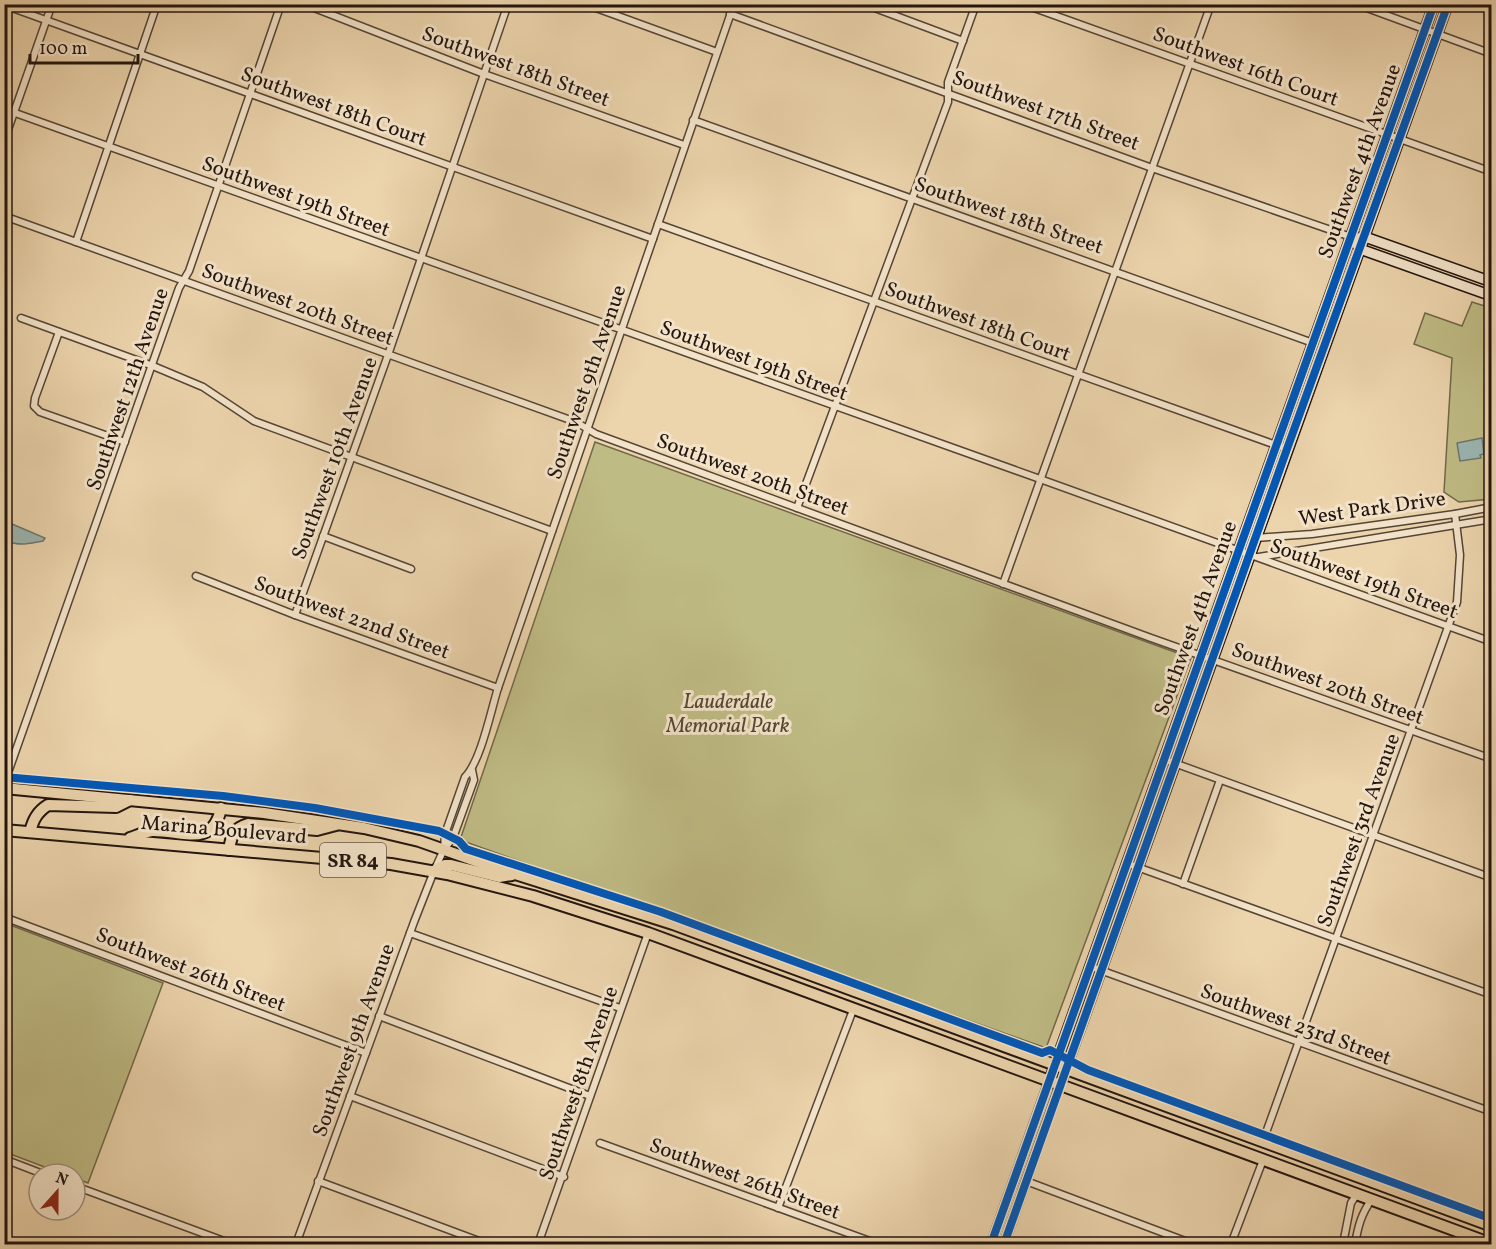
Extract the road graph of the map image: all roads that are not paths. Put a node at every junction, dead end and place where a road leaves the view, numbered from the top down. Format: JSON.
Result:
{"nodes":[{"id":1,"x":52,"y":4,"type":"edge"},
{"id":2,"x":157,"y":4,"type":"edge"},
{"id":3,"x":281,"y":4,"type":"edge"},
{"id":4,"x":304,"y":4,"type":"edge"},
{"id":5,"x":508,"y":4,"type":"edge"},
{"id":6,"x":585,"y":4,"type":"edge"},
{"id":7,"x":734,"y":4,"type":"edge"},
{"id":8,"x":864,"y":4,"type":"edge"},
{"id":9,"x":976,"y":4,"type":"edge"},
{"id":10,"x":1023,"y":4,"type":"edge"},
{"id":11,"x":1211,"y":4,"type":"edge"},
{"id":12,"x":1356,"y":4,"type":"edge"},
{"id":13,"x":1434,"y":4,"type":"edge"},
{"id":14,"x":1448,"y":4,"type":"edge"},
{"id":15,"x":4,"y":5,"type":"edge"},
{"id":16,"x":730,"y":14,"type":"junction"},
{"id":17,"x":47,"y":20,"type":"junction"},
{"id":18,"x":1425,"y":30,"type":"junction"},
{"id":19,"x":1437,"y":34,"type":"junction"},
{"id":20,"x":963,"y":41,"type":"junction"},
{"id":21,"x":717,"y":52,"type":"junction"},
{"id":22,"x":140,"y":54,"type":"junction"},
{"id":23,"x":1491,"y":54,"type":"edge"},
{"id":24,"x":1191,"y":64,"type":"junction"},
{"id":25,"x":484,"y":74,"type":"junction"},
{"id":26,"x":249,"y":93,"type":"junction"},
{"id":27,"x":948,"y":93,"type":"junction"},
{"id":28,"x":4,"y":110,"type":"edge"},
{"id":29,"x":14,"y":113,"type":"junction"},
{"id":30,"x":693,"y":120,"type":"junction"},
{"id":31,"x":1388,"y":134,"type":"junction"},
{"id":32,"x":1400,"y":139,"type":"junction"},
{"id":33,"x":4,"y":141,"type":"edge"},
{"id":34,"x":684,"y":145,"type":"junction"},
{"id":35,"x":108,"y":147,"type":"junction"},
{"id":36,"x":452,"y":166,"type":"junction"},
{"id":37,"x":1152,"y":168,"type":"junction"},
{"id":38,"x":1491,"y":172,"type":"edge"},
{"id":39,"x":218,"y":186,"type":"junction"},
{"id":40,"x":913,"y":199,"type":"junction"},
{"id":41,"x":4,"y":216,"type":"edge"},
{"id":42,"x":658,"y":224,"type":"junction"},
{"id":43,"x":1351,"y":237,"type":"junction"},
{"id":44,"x":1365,"y":237,"type":"junction"},
{"id":45,"x":653,"y":239,"type":"junction"},
{"id":46,"x":76,"y":242,"type":"junction"},
{"id":47,"x":1360,"y":249,"type":"junction"},
{"id":48,"x":421,"y":259,"type":"junction"},
{"id":49,"x":1115,"y":270,"type":"junction"},
{"id":50,"x":183,"y":280,"type":"junction"},
{"id":51,"x":1491,"y":282,"type":"edge"},
{"id":52,"x":1491,"y":296,"type":"edge"},
{"id":53,"x":875,"y":301,"type":"junction"},
{"id":54,"x":21,"y":318,"type":"dead end"},
{"id":55,"x":621,"y":330,"type":"junction"},
{"id":56,"x":59,"y":332,"type":"junction"},
{"id":57,"x":1313,"y":343,"type":"junction"},
{"id":58,"x":388,"y":355,"type":"junction"},
{"id":59,"x":153,"y":366,"type":"junction"},
{"id":60,"x":1079,"y":375,"type":"junction"},
{"id":61,"x":834,"y":407,"type":"junction"},
{"id":62,"x":587,"y":429,"type":"junction"},
{"id":63,"x":125,"y":442,"type":"junction"},
{"id":64,"x":1276,"y":445,"type":"junction"},
{"id":65,"x":1287,"y":449,"type":"junction"},
{"id":66,"x":351,"y":457,"type":"junction"},
{"id":67,"x":1040,"y":479,"type":"junction"},
{"id":68,"x":1491,"y":507,"type":"edge"},
{"id":69,"x":797,"y":508,"type":"junction"},
{"id":70,"x":1455,"y":514,"type":"junction"},
{"id":71,"x":1491,"y":519,"type":"edge"},
{"id":72,"x":1456,"y":526,"type":"junction"},
{"id":73,"x":552,"y":531,"type":"junction"},
{"id":74,"x":323,"y":536,"type":"junction"},
{"id":75,"x":1256,"y":538,"type":"junction"},
{"id":76,"x":1239,"y":550,"type":"junction"},
{"id":77,"x":1255,"y":556,"type":"junction"},
{"id":78,"x":411,"y":569,"type":"dead end"},
{"id":79,"x":196,"y":576,"type":"dead end"},
{"id":80,"x":1003,"y":584,"type":"junction"},
{"id":81,"x":295,"y":615,"type":"junction"},
{"id":82,"x":1449,"y":627,"type":"junction"},
{"id":83,"x":1491,"y":642,"type":"edge"},
{"id":84,"x":1201,"y":655,"type":"junction"},
{"id":85,"x":1212,"y":658,"type":"junction"},
{"id":86,"x":498,"y":688,"type":"junction"},
{"id":87,"x":1412,"y":731,"type":"junction"},
{"id":88,"x":1163,"y":759,"type":"junction"},
{"id":89,"x":1491,"y":759,"type":"edge"},
{"id":90,"x":1175,"y":763,"type":"junction"},
{"id":91,"x":1220,"y":780,"type":"junction"},
{"id":92,"x":4,"y":786,"type":"edge"},
{"id":93,"x":131,"y":800,"type":"junction"},
{"id":94,"x":221,"y":808,"type":"junction"},
{"id":95,"x":339,"y":824,"type":"junction"},
{"id":96,"x":4,"y":830,"type":"edge"},
{"id":97,"x":30,"y":832,"type":"junction"},
{"id":98,"x":1373,"y":835,"type":"junction"},
{"id":99,"x":124,"y":840,"type":"junction"},
{"id":100,"x":444,"y":849,"type":"junction"},
{"id":101,"x":230,"y":850,"type":"junction"},
{"id":102,"x":1126,"y":863,"type":"junction"},
{"id":103,"x":1138,"y":868,"type":"junction"},
{"id":104,"x":434,"y":872,"type":"junction"},
{"id":105,"x":518,"y":875,"type":"junction"},
{"id":106,"x":1491,"y":878,"type":"edge"},
{"id":107,"x":1183,"y":884,"type":"junction"},
{"id":108,"x":4,"y":917,"type":"edge"},
{"id":109,"x":673,"y":924,"type":"junction"},
{"id":110,"x":410,"y":933,"type":"junction"},
{"id":111,"x":648,"y":933,"type":"junction"},
{"id":112,"x":1337,"y":940,"type":"junction"},
{"id":113,"x":1089,"y":966,"type":"junction"},
{"id":114,"x":1101,"y":970,"type":"junction"},
{"id":115,"x":1491,"y":995,"type":"edge"},
{"id":116,"x":620,"y":1008,"type":"junction"},
{"id":117,"x":853,"y":1010,"type":"junction"},
{"id":118,"x":380,"y":1016,"type":"junction"},
{"id":119,"x":1299,"y":1042,"type":"junction"},
{"id":120,"x":366,"y":1053,"type":"junction"},
{"id":121,"x":1060,"y":1067,"type":"junction"},
{"id":122,"x":1049,"y":1081,"type":"junction"},
{"id":123,"x":1060,"y":1084,"type":"junction"},
{"id":124,"x":350,"y":1096,"type":"junction"},
{"id":125,"x":590,"y":1096,"type":"junction"},
{"id":126,"x":1491,"y":1113,"type":"edge"},
{"id":127,"x":1263,"y":1141,"type":"junction"},
{"id":128,"x":600,"y":1143,"type":"dead end"},
{"id":129,"x":1282,"y":1148,"type":"junction"},
{"id":130,"x":1245,"y":1154,"type":"junction"},
{"id":131,"x":4,"y":1159,"type":"edge"},
{"id":132,"x":1263,"y":1160,"type":"junction"},
{"id":133,"x":27,"y":1168,"type":"edge"},
{"id":134,"x":564,"y":1177,"type":"junction"},
{"id":135,"x":318,"y":1181,"type":"junction"},
{"id":136,"x":1026,"y":1181,"type":"junction"},
{"id":137,"x":87,"y":1191,"type":"edge"},
{"id":138,"x":1398,"y":1191,"type":"junction"},
{"id":139,"x":1357,"y":1194,"type":"junction"},
{"id":140,"x":1372,"y":1199,"type":"junction"},
{"id":141,"x":778,"y":1208,"type":"junction"},
{"id":142,"x":1491,"y":1226,"type":"edge"},
{"id":143,"x":1491,"y":1244,"type":"edge"},
{"id":144,"x":232,"y":1245,"type":"edge"},
{"id":145,"x":296,"y":1245,"type":"edge"},
{"id":146,"x":487,"y":1245,"type":"edge"},
{"id":147,"x":538,"y":1245,"type":"edge"},
{"id":148,"x":878,"y":1245,"type":"edge"},
{"id":149,"x":991,"y":1245,"type":"edge"},
{"id":150,"x":1004,"y":1245,"type":"edge"},
{"id":151,"x":1193,"y":1245,"type":"edge"},
{"id":152,"x":1231,"y":1245,"type":"edge"},
{"id":153,"x":1343,"y":1245,"type":"edge"},
{"id":154,"x":1354,"y":1245,"type":"edge"}],
"edges":[{"from":1,"to":17,"type":"street"},
{"from":2,"to":22,"type":"street"},
{"from":3,"to":26,"type":"street","name":"Southwest 12th Avenue"},
{"from":4,"to":25,"type":"street","name":"Southwest 18th Street"},
{"from":5,"to":25,"type":"street","name":"Southwest 10th Avenue"},
{"from":6,"to":21,"type":"street"},
{"from":7,"to":16,"type":"street","name":"Southwest 9th Avenue"},
{"from":8,"to":20,"type":"street"},
{"from":9,"to":20,"type":"street"},
{"from":10,"to":24,"type":"street","name":"Southwest 16th Court"},
{"from":11,"to":24,"type":"street"},
{"from":12,"to":18,"type":"street"},
{"from":13,"to":18,"type":"main road","name":"Southwest 4th Avenue"},
{"from":14,"to":19,"type":"main road","name":"Southwest 4th Avenue"},
{"from":15,"to":17,"type":"street","name":"Southwest 18th Court"},
{"from":16,"to":21,"type":"street","name":"Southwest 9th Avenue"},
{"from":16,"to":27,"type":"street","name":"Southwest 17th Street"},
{"from":17,"to":22,"type":"street","name":"Southwest 18th Court"},
{"from":17,"to":29,"type":"street"},
{"from":18,"to":19,"type":"street"},
{"from":18,"to":31,"type":"main road","name":"Southwest 4th Avenue"},
{"from":19,"to":23,"type":"street"},
{"from":19,"to":32,"type":"main road","name":"Southwest 4th Avenue"},
{"from":20,"to":27,"type":"street"},
{"from":21,"to":30,"type":"street","name":"Southwest 9th Avenue"},
{"from":22,"to":26,"type":"street","name":"Southwest 18th Court"},
{"from":22,"to":35,"type":"street"},
{"from":24,"to":31,"type":"street","name":"Southwest 16th Court"},
{"from":24,"to":37,"type":"street"},
{"from":25,"to":34,"type":"street","name":"Southwest 18th Street"},
{"from":25,"to":36,"type":"street","name":"Southwest 10th Avenue"},
{"from":26,"to":36,"type":"street","name":"Southwest 18th Court"},
{"from":26,"to":39,"type":"street","name":"Southwest 12th Avenue"},
{"from":27,"to":37,"type":"street","name":"Southwest 17th Street"},
{"from":27,"to":40,"type":"street"},
{"from":28,"to":29,"type":"street","name":"Southwest 19th Street"},
{"from":29,"to":33,"type":"street"},
{"from":29,"to":35,"type":"street","name":"Southwest 19th Street"},
{"from":30,"to":34,"type":"street","name":"Southwest 9th Avenue"},
{"from":30,"to":40,"type":"street","name":"Southwest 18th Street"},
{"from":31,"to":32,"type":"street","name":"Southwest 16th Court"},
{"from":31,"to":43,"type":"main road","name":"Southwest 4th Avenue"},
{"from":32,"to":38,"type":"street","name":"Southwest 16th Court"},
{"from":32,"to":44,"type":"main road","name":"Southwest 4th Avenue"},
{"from":34,"to":42,"type":"street","name":"Southwest 9th Avenue"},
{"from":35,"to":39,"type":"street","name":"Southwest 19th Street"},
{"from":35,"to":46,"type":"street"},
{"from":36,"to":45,"type":"street","name":"Southwest 18th Court"},
{"from":36,"to":48,"type":"street","name":"Southwest 10th Avenue"},
{"from":37,"to":43,"type":"street","name":"Southwest 17th Street"},
{"from":37,"to":49,"type":"street"},
{"from":39,"to":48,"type":"street","name":"Southwest 19th Street"},
{"from":39,"to":50,"type":"street","name":"Southwest 12th Avenue"},
{"from":40,"to":49,"type":"street","name":"Southwest 18th Street"},
{"from":40,"to":53,"type":"street"},
{"from":41,"to":46,"type":"street","name":"Southwest 20th Street"},
{"from":42,"to":45,"type":"street","name":"Southwest 9th Avenue"},
{"from":42,"to":53,"type":"street","name":"Southwest 18th Court"},
{"from":43,"to":44,"type":"main road","name":"Southwest 17th Street"},
{"from":43,"to":47,"type":"main road"},
{"from":43,"to":57,"type":"main road","name":"Southwest 4th Avenue"},
{"from":44,"to":47,"type":"main road","name":"Southwest 4th Avenue"},
{"from":44,"to":51,"type":"main road","name":"Southwest 17th Street"},
{"from":45,"to":55,"type":"street","name":"Southwest 9th Avenue"},
{"from":46,"to":50,"type":"street","name":"Southwest 20th Street"},
{"from":47,"to":52,"type":"main road"},
{"from":47,"to":65,"type":"main road","name":"Southwest 4th Avenue"},
{"from":48,"to":55,"type":"street","name":"Southwest 19th Street"},
{"from":48,"to":58,"type":"street","name":"Southwest 10th Avenue"},
{"from":49,"to":57,"type":"street","name":"Southwest 18th Street"},
{"from":49,"to":60,"type":"street"},
{"from":50,"to":58,"type":"street","name":"Southwest 20th Street"},
{"from":50,"to":59,"type":"street","name":"Southwest 12th Avenue"},
{"from":53,"to":60,"type":"street","name":"Southwest 18th Court"},
{"from":53,"to":61,"type":"street"},
{"from":54,"to":56,"type":"street"},
{"from":55,"to":61,"type":"street","name":"Southwest 19th Street"},
{"from":55,"to":62,"type":"street","name":"Southwest 9th Avenue"},
{"from":56,"to":59,"type":"street"},
{"from":56,"to":63,"type":"street"},
{"from":57,"to":64,"type":"main road","name":"Southwest 4th Avenue"},
{"from":58,"to":62,"type":"street","name":"Southwest 20th Street"},
{"from":58,"to":66,"type":"street","name":"Southwest 10th Avenue"},
{"from":59,"to":63,"type":"street","name":"Southwest 12th Avenue"},
{"from":59,"to":66,"type":"street"},
{"from":60,"to":64,"type":"street","name":"Southwest 18th Court"},
{"from":60,"to":67,"type":"street"},
{"from":61,"to":67,"type":"street","name":"Southwest 19th Street"},
{"from":61,"to":69,"type":"street"},
{"from":62,"to":69,"type":"street","name":"Southwest 20th Street"},
{"from":62,"to":73,"type":"street","name":"Southwest 9th Avenue"},
{"from":63,"to":92,"type":"street","name":"Southwest 12th Avenue"},
{"from":64,"to":65,"type":"street","name":"Southwest 18th Court"},
{"from":64,"to":76,"type":"main road","name":"Southwest 4th Avenue"},
{"from":65,"to":75,"type":"main road","name":"Southwest 4th Avenue"},
{"from":66,"to":73,"type":"street"},
{"from":66,"to":74,"type":"street","name":"Southwest 10th Avenue"},
{"from":67,"to":76,"type":"street","name":"Southwest 19th Street"},
{"from":67,"to":80,"type":"street"},
{"from":68,"to":70,"type":"street","name":"West Park Drive"},
{"from":69,"to":80,"type":"street","name":"Southwest 20th Street"},
{"from":70,"to":72,"type":"street","name":"Southwest 3rd Avenue"},
{"from":70,"to":75,"type":"street","name":"West Park Drive"},
{"from":71,"to":72,"type":"street","name":"West Park Drive"},
{"from":72,"to":77,"type":"street","name":"West Park Drive"},
{"from":72,"to":82,"type":"street","name":"Southwest 3rd Avenue"},
{"from":73,"to":86,"type":"street","name":"Southwest 9th Avenue"},
{"from":74,"to":78,"type":"street"},
{"from":74,"to":81,"type":"street","name":"Southwest 10th Avenue"},
{"from":75,"to":77,"type":"main road","name":"Southwest 4th Avenue"},
{"from":76,"to":77,"type":"street","name":"Southwest 19th Street"},
{"from":76,"to":84,"type":"main road","name":"Southwest 4th Avenue"},
{"from":77,"to":82,"type":"street","name":"Southwest 19th Street"},
{"from":77,"to":85,"type":"main road","name":"Southwest 4th Avenue"},
{"from":79,"to":81,"type":"street","name":"Southwest 22nd Street"},
{"from":80,"to":84,"type":"street","name":"Southwest 20th Street"},
{"from":81,"to":86,"type":"street","name":"Southwest 22nd Street"},
{"from":82,"to":83,"type":"street","name":"Southwest 19th Street"},
{"from":82,"to":87,"type":"street","name":"Southwest 3rd Avenue"},
{"from":84,"to":85,"type":"street","name":"Southwest 20th Street"},
{"from":84,"to":88,"type":"main road","name":"Southwest 4th Avenue"},
{"from":85,"to":87,"type":"street","name":"Southwest 20th Street"},
{"from":85,"to":90,"type":"main road","name":"Southwest 4th Avenue"},
{"from":86,"to":100,"type":"street","name":"Southwest 9th Avenue"},
{"from":87,"to":89,"type":"street","name":"Southwest 20th Street"},
{"from":87,"to":98,"type":"street","name":"Southwest 3rd Avenue"},
{"from":88,"to":90,"type":"street"},
{"from":88,"to":102,"type":"main road","name":"Southwest 4th Avenue"},
{"from":90,"to":91,"type":"street"},
{"from":90,"to":103,"type":"main road","name":"Southwest 4th Avenue"},
{"from":91,"to":98,"type":"street"},
{"from":91,"to":107,"type":"street"},
{"from":92,"to":93,"type":"main road","name":"Marina Boulevard","number":"SR 84"},
{"from":93,"to":94,"type":"main road","name":"Marina Boulevard","number":"SR 84"},
{"from":93,"to":97,"type":"main road"},
{"from":94,"to":95,"type":"main road","name":"Marina Boulevard","number":"SR 84"},
{"from":94,"to":99,"type":"main road"},
{"from":95,"to":100,"type":"main road","name":"Marina Boulevard","number":"SR 84"},
{"from":95,"to":101,"type":"main road"},
{"from":96,"to":97,"type":"main road","name":"Marina Boulevard","number":"SR 84"},
{"from":97,"to":99,"type":"main road","name":"Marina Boulevard","number":"SR 84"},
{"from":98,"to":106,"type":"street"},
{"from":98,"to":112,"type":"street","name":"Southwest 3rd Avenue"},
{"from":99,"to":101,"type":"main road","name":"Marina Boulevard","number":"SR 84"},
{"from":100,"to":104,"type":"street","name":"Southwest 9th Avenue"},
{"from":100,"to":105,"type":"main road","name":"Marina Boulevard","number":"SR 84"},
{"from":101,"to":104,"type":"main road","name":"Marina Boulevard","number":"SR 84"},
{"from":102,"to":103,"type":"street"},
{"from":102,"to":113,"type":"main road","name":"Southwest 4th Avenue"},
{"from":103,"to":107,"type":"street"},
{"from":103,"to":114,"type":"main road","name":"Southwest 4th Avenue"},
{"from":104,"to":105,"type":"main road"},
{"from":104,"to":110,"type":"street","name":"Southwest 9th Avenue"},
{"from":104,"to":111,"type":"main road","name":"Marina Boulevard","number":"SR 84"},
{"from":105,"to":109,"type":"main road","name":"Marina Boulevard","number":"SR 84"},
{"from":107,"to":112,"type":"street"},
{"from":108,"to":120,"type":"street","name":"Southwest 26th Street"},
{"from":109,"to":111,"type":"main road"},
{"from":109,"to":121,"type":"main road","name":"Marina Boulevard","number":"SR 84"},
{"from":110,"to":116,"type":"street"},
{"from":110,"to":118,"type":"street","name":"Southwest 9th Avenue"},
{"from":111,"to":116,"type":"street","name":"Southwest 8th Avenue"},
{"from":111,"to":117,"type":"main road","name":"Marina Boulevard","number":"SR 84"},
{"from":112,"to":115,"type":"street"},
{"from":112,"to":119,"type":"street","name":"Southwest 3rd Avenue"},
{"from":113,"to":114,"type":"street","name":"Southwest 23rd Street"},
{"from":113,"to":121,"type":"main road","name":"Southwest 4th Avenue"},
{"from":114,"to":119,"type":"street","name":"Southwest 23rd Street"},
{"from":114,"to":121,"type":"main road","name":"Southwest 4th Avenue"},
{"from":116,"to":125,"type":"street","name":"Southwest 8th Avenue"},
{"from":117,"to":122,"type":"main road","name":"Marina Boulevard","number":"SR 84"},
{"from":117,"to":141,"type":"street"},
{"from":118,"to":120,"type":"street","name":"Southwest 9th Avenue"},
{"from":118,"to":125,"type":"street"},
{"from":119,"to":126,"type":"street","name":"Southwest 23rd Street"},
{"from":119,"to":127,"type":"street","name":"Southwest 3rd Avenue"},
{"from":120,"to":124,"type":"street","name":"Southwest 9th Avenue"},
{"from":121,"to":122,"type":"main road","name":"Southwest 4th Avenue"},
{"from":121,"to":123,"type":"main road","name":"Southwest 4th Avenue"},
{"from":121,"to":127,"type":"main road","name":"Marina Boulevard","number":"SR 84"},
{"from":122,"to":123,"type":"main road","name":"Marina Boulevard","number":"SR 84"},
{"from":122,"to":149,"type":"street","name":"Southwest 4th Avenue"},
{"from":123,"to":130,"type":"main road","name":"Marina Boulevard","number":"SR 84"},
{"from":123,"to":136,"type":"street","name":"Southwest 4th Avenue"},
{"from":124,"to":134,"type":"street"},
{"from":124,"to":135,"type":"street","name":"Southwest 9th Avenue"},
{"from":125,"to":134,"type":"street","name":"Southwest 8th Avenue"},
{"from":127,"to":129,"type":"main road","name":"Marina Boulevard","number":"SR 84"},
{"from":127,"to":130,"type":"main road"},
{"from":128,"to":141,"type":"street","name":"Southwest 26th Street"},
{"from":129,"to":132,"type":"main road"},
{"from":129,"to":138,"type":"main road","name":"Marina Boulevard","number":"SR 84"},
{"from":130,"to":132,"type":"main road","name":"Marina Boulevard","number":"SR 84"},
{"from":131,"to":133,"type":"street"},
{"from":132,"to":139,"type":"main road","name":"Marina Boulevard","number":"SR 84"},
{"from":132,"to":152,"type":"street"},
{"from":134,"to":147,"type":"street","name":"Southwest 8th Avenue"},
{"from":135,"to":145,"type":"street","name":"Southwest 9th Avenue"},
{"from":135,"to":146,"type":"street"},
{"from":136,"to":150,"type":"street","name":"Southwest 4th Avenue"},
{"from":136,"to":151,"type":"street"},
{"from":137,"to":144,"type":"street"},
{"from":138,"to":139,"type":"main road"},
{"from":138,"to":142,"type":"main road","name":"Marina Boulevard","number":"SR 84"},
{"from":139,"to":140,"type":"main road","name":"Marina Boulevard","number":"SR 84"},
{"from":139,"to":153,"type":"street"},
{"from":140,"to":143,"type":"main road","name":"Marina Boulevard","number":"SR 84"},
{"from":140,"to":154,"type":"street"},
{"from":141,"to":148,"type":"street","name":"Southwest 26th Street"}]}
